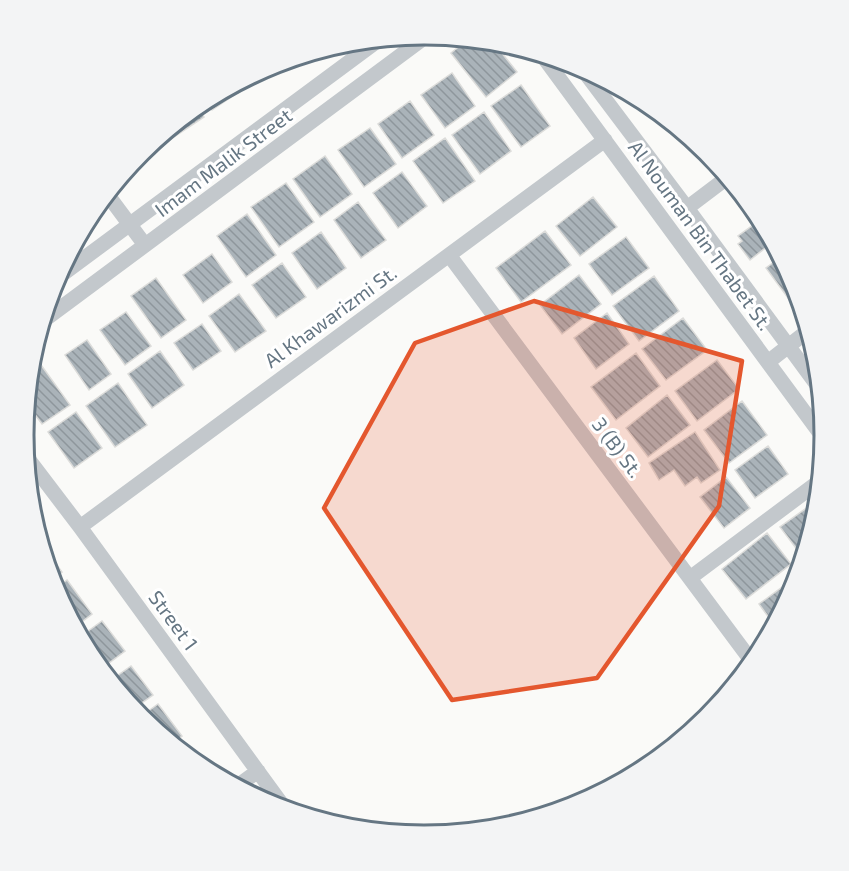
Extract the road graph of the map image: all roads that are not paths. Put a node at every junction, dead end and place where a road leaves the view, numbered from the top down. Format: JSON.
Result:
{"nodes":[{"id":1,"x":414,"y":45,"type":"edge"},
{"id":2,"x":365,"y":50,"type":"edge"},
{"id":3,"x":550,"y":66,"type":"edge"},
{"id":4,"x":593,"y":84,"type":"edge"},
{"id":5,"x":605,"y":140,"type":"junction"},
{"id":6,"x":721,"y":182,"type":"edge"},
{"id":7,"x":113,"y":201,"type":"edge"},
{"id":8,"x":687,"y":208,"type":"junction"},
{"id":9,"x":130,"y":224,"type":"junction"},
{"id":10,"x":145,"y":245,"type":"junction"},
{"id":11,"x":448,"y":255,"type":"junction"},
{"id":12,"x":74,"y":266,"type":"edge"},
{"id":13,"x":54,"y":313,"type":"edge"},
{"id":14,"x":801,"y":336,"type":"edge"},
{"id":15,"x":789,"y":345,"type":"junction"},
{"id":16,"x":768,"y":362,"type":"junction"},
{"id":17,"x":809,"y":374,"type":"edge"},
{"id":18,"x":814,"y":425,"type":"edge"},
{"id":19,"x":36,"y":469,"type":"edge"},
{"id":20,"x":811,"y":488,"type":"edge"},
{"id":21,"x":80,"y":527,"type":"junction"},
{"id":22,"x":690,"y":578,"type":"junction"},
{"id":23,"x":747,"y":655,"type":"edge"},
{"id":24,"x":258,"y":771,"type":"junction"},
{"id":25,"x":244,"y":781,"type":"edge"},
{"id":26,"x":276,"y":796,"type":"edge"}],
"edges":[{"from":1,"to":10,"type":"street","name":"Imam Malik Street"},
{"from":2,"to":9,"type":"street","name":"Imam Malik Street"},
{"from":3,"to":5,"type":"street","name":"Al Nouman Bin Thabet St."},
{"from":4,"to":8,"type":"street","name":"Al Nouman Bin Thabet St."},
{"from":5,"to":11,"type":"street","name":"Al Khawarizmi St."},
{"from":5,"to":16,"type":"street","name":"Al Nouman Bin Thabet St."},
{"from":6,"to":8,"type":"street"},
{"from":7,"to":9,"type":"street"},
{"from":8,"to":15,"type":"street","name":"Al Nouman Bin Thabet St."},
{"from":9,"to":10,"type":"street"},
{"from":9,"to":12,"type":"street","name":"Imam Malik Street"},
{"from":10,"to":13,"type":"street","name":"Imam Malik Street"},
{"from":11,"to":21,"type":"street","name":"Al Khawarizmi St."},
{"from":11,"to":22,"type":"street","name":"3 (B) St."},
{"from":14,"to":15,"type":"street"},
{"from":15,"to":16,"type":"street"},
{"from":15,"to":17,"type":"street","name":"Al Nouman Bin Thabet St."},
{"from":16,"to":18,"type":"street","name":"Al Nouman Bin Thabet St."},
{"from":19,"to":21,"type":"street","name":"Street 1"},
{"from":20,"to":22,"type":"street"},
{"from":21,"to":24,"type":"street","name":"Street 1"},
{"from":22,"to":23,"type":"street","name":"3 (B) St."},
{"from":24,"to":25,"type":"street"},
{"from":24,"to":26,"type":"street","name":"Street 1"}]}
